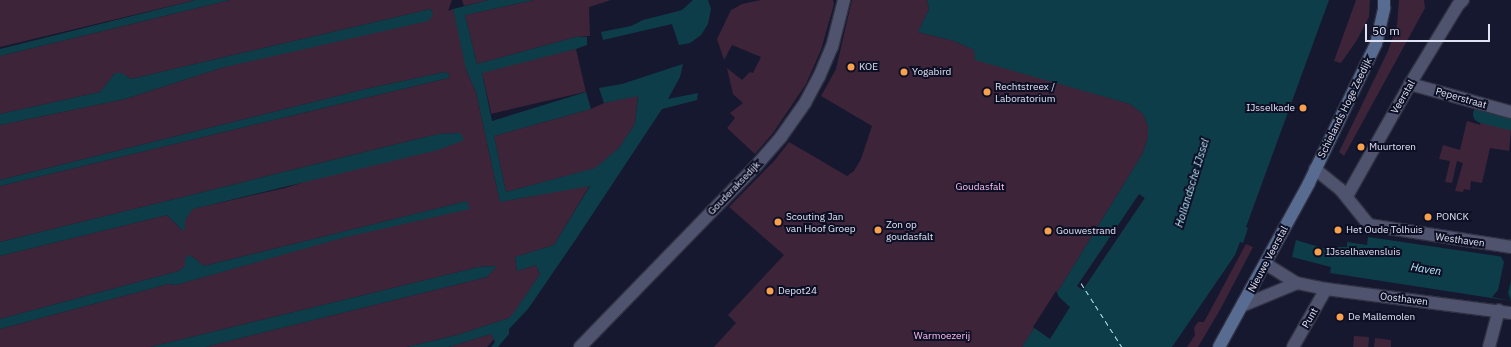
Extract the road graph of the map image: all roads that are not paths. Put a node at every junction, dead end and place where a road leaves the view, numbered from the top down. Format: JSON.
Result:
{"nodes":[{"id":1,"x":844,"y":0,"type":"edge"},
{"id":2,"x":1384,"y":0,"type":"edge"},
{"id":3,"x":1463,"y":0,"type":"edge"},
{"id":4,"x":1410,"y":84,"type":"junction"},
{"id":5,"x":1511,"y":112,"type":"edge"},
{"id":6,"x":1315,"y":169,"type":"junction"},
{"id":7,"x":1347,"y":196,"type":"junction"},
{"id":8,"x":1511,"y":247,"type":"edge"},
{"id":9,"x":1266,"y":264,"type":"junction"},
{"id":10,"x":1297,"y":283,"type":"junction"},
{"id":11,"x":1326,"y":289,"type":"junction"},
{"id":12,"x":1244,"y":305,"type":"junction"},
{"id":13,"x":1505,"y":312,"type":"edge"},
{"id":14,"x":580,"y":347,"type":"edge"},
{"id":15,"x":1219,"y":347,"type":"edge"},
{"id":16,"x":1293,"y":347,"type":"edge"},
{"id":17,"x":1488,"y":347,"type":"edge"}],
"edges":[{"from":1,"to":14,"type":"street","name":"Gouderaksedijk"},
{"from":2,"to":6,"type":"main road","name":"Schielands Hoge Zeedijk"},
{"from":3,"to":4,"type":"street","name":"Veerstal"},
{"from":4,"to":5,"type":"street","name":"Peperstraat"},
{"from":4,"to":7,"type":"street","name":"Veerstal"},
{"from":6,"to":7,"type":"street","name":"Westhaven"},
{"from":6,"to":9,"type":"main road","name":"Nieuwe Veerstal"},
{"from":7,"to":8,"type":"street","name":"Westhaven"},
{"from":9,"to":10,"type":"street","name":"Oosthaven"},
{"from":9,"to":12,"type":"main road","name":"Nieuwe Veerstal"},
{"from":10,"to":11,"type":"street","name":"Oosthaven"},
{"from":10,"to":12,"type":"street"},
{"from":11,"to":13,"type":"street","name":"Oosthaven"},
{"from":11,"to":16,"type":"street","name":"Punt"},
{"from":12,"to":15,"type":"main road","name":"Nieuwe Veerstal"},
{"from":13,"to":17,"type":"street"}]}
